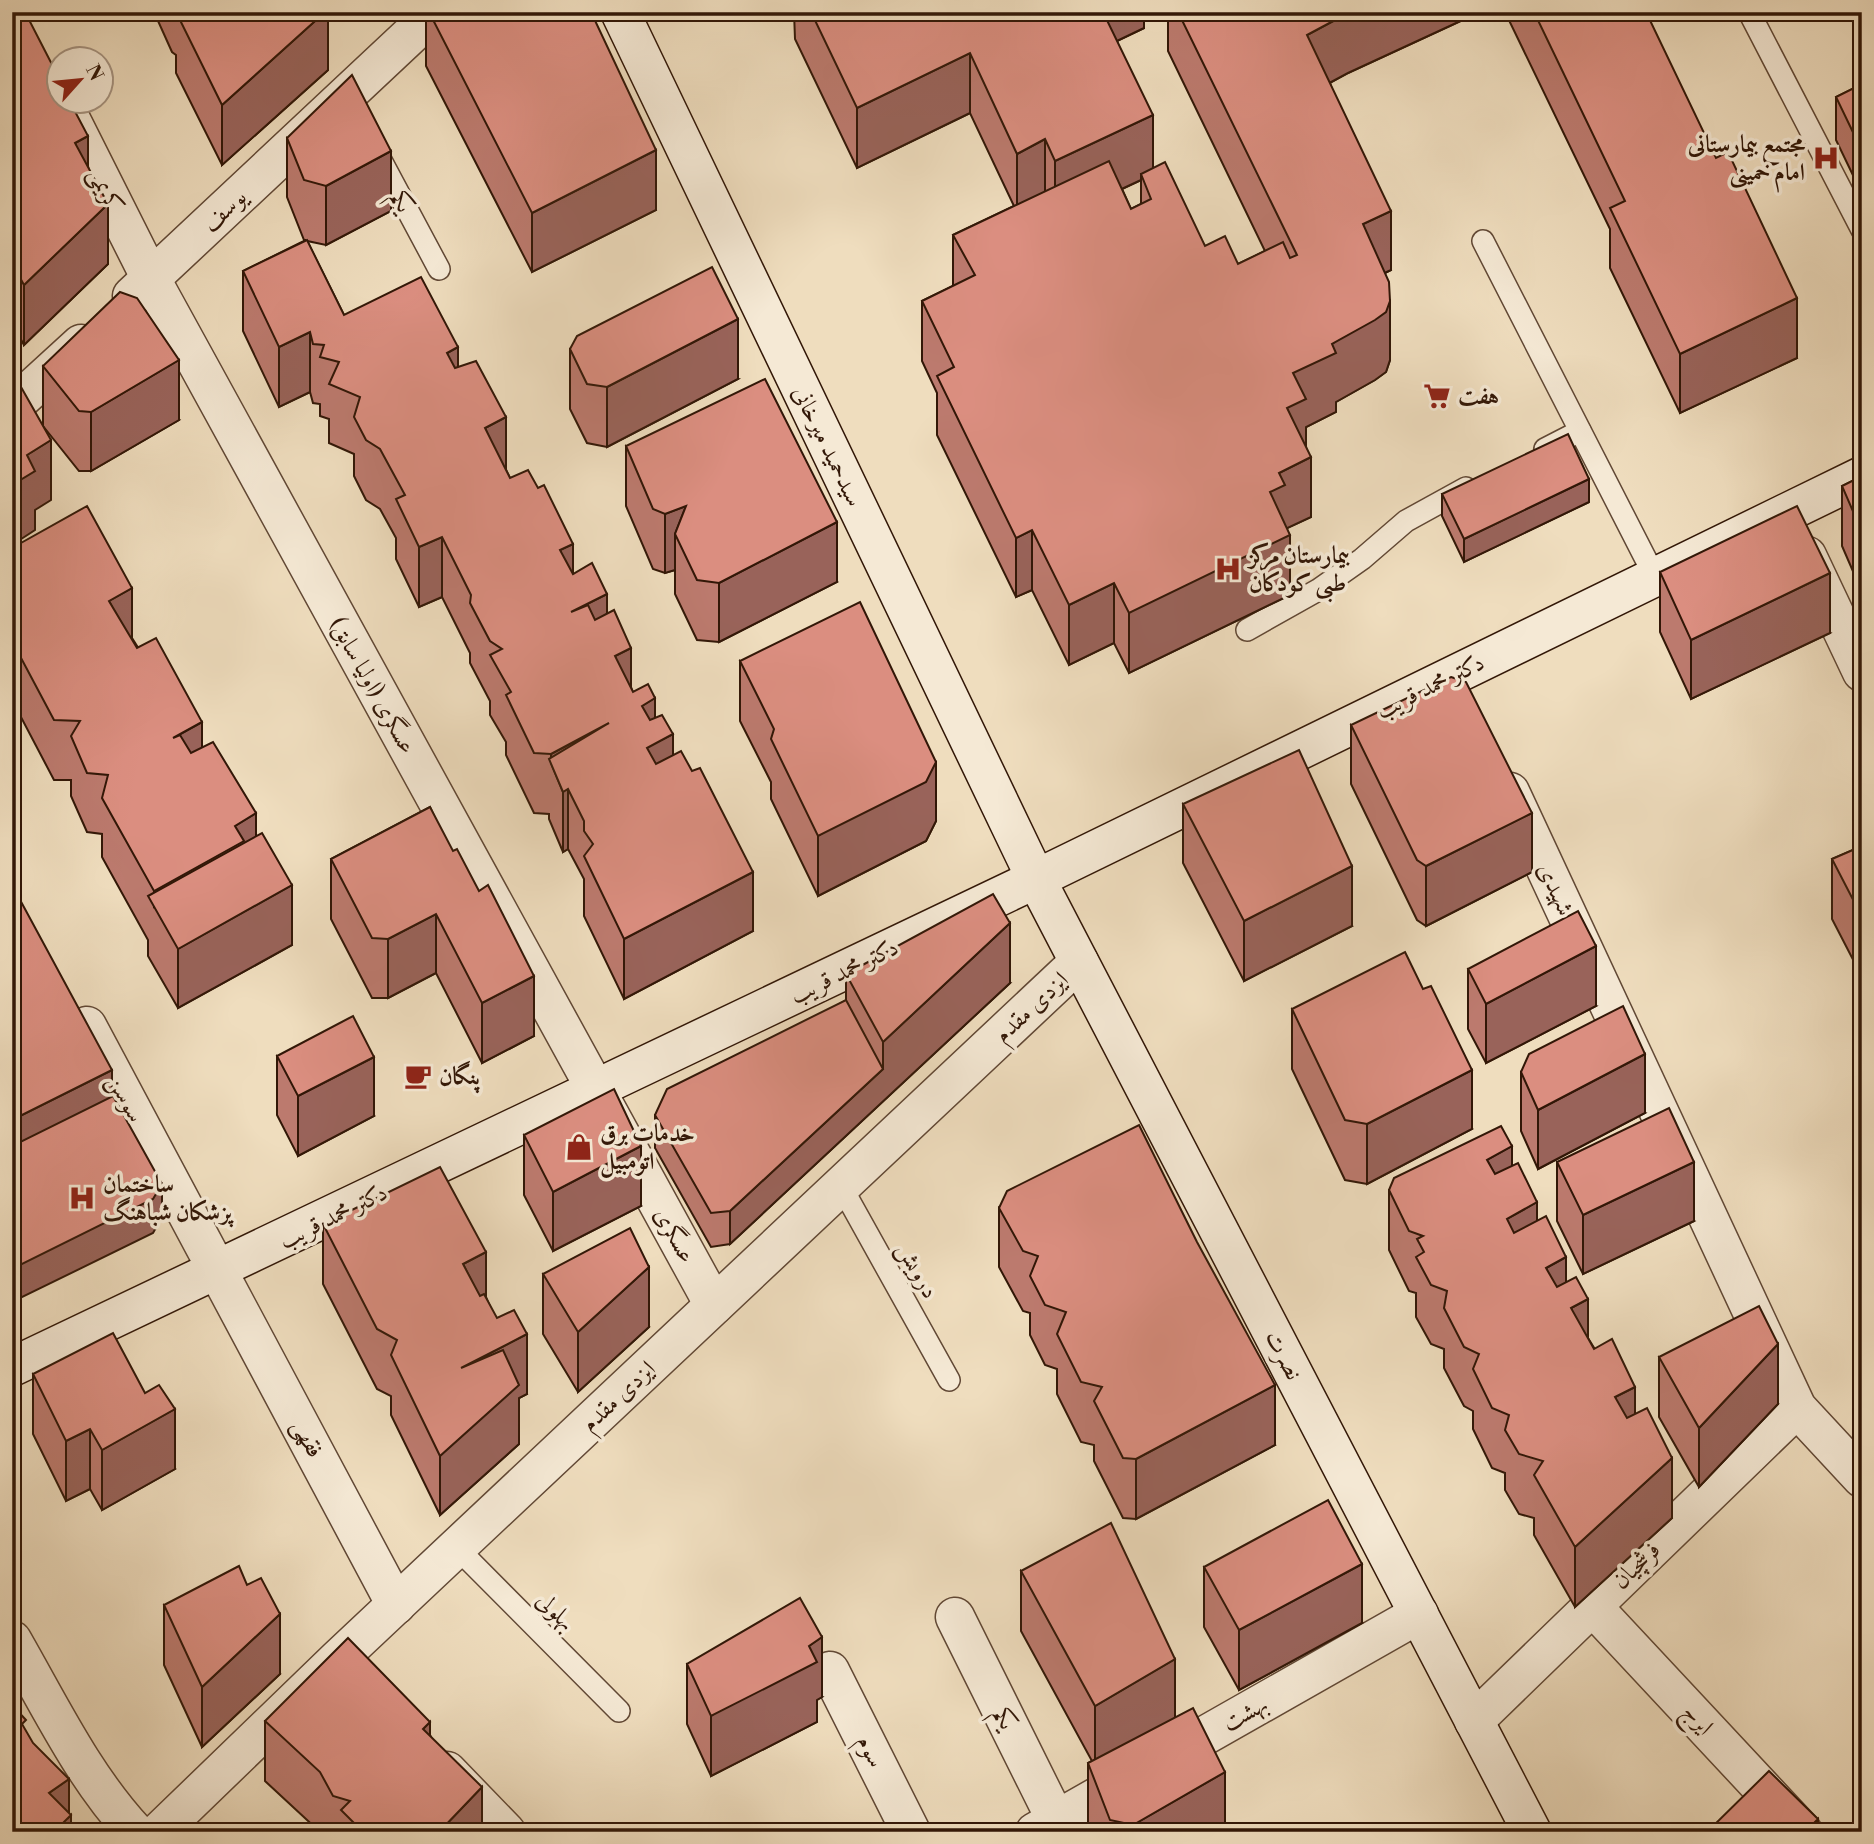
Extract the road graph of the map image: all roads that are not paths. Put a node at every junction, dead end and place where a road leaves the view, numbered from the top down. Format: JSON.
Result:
{"nodes":[{"id":1,"x":435,"y":12,"type":"edge"},
{"id":2,"x":620,"y":12,"type":"edge"},
{"id":3,"x":1749,"y":12,"type":"edge"},
{"id":4,"x":356,"y":115,"type":"junction"},
{"id":5,"x":69,"y":116,"type":"edge"},
{"id":6,"x":1862,"y":230,"type":"edge"},
{"id":7,"x":1483,"y":241,"type":"dead end"},
{"id":8,"x":439,"y":269,"type":"dead end"},
{"id":9,"x":151,"y":279,"type":"junction"},
{"id":10,"x":12,"y":407,"type":"edge"},
{"id":11,"x":1580,"y":431,"type":"junction"},
{"id":12,"x":1531,"y":456,"type":"edge"},
{"id":13,"x":1862,"y":476,"type":"edge"},
{"id":14,"x":1482,"y":480,"type":"edge"},
{"id":15,"x":1787,"y":512,"type":"junction"},
{"id":16,"x":1655,"y":577,"type":"junction"},
{"id":17,"x":1247,"y":630,"type":"dead end"},
{"id":18,"x":1862,"y":672,"type":"edge"},
{"id":19,"x":1455,"y":674,"type":"junction"},
{"id":20,"x":1473,"y":712,"type":"edge"},
{"id":21,"x":1497,"y":762,"type":"edge"},
{"id":22,"x":1036,"y":879,"type":"junction"},
{"id":23,"x":1079,"y":962,"type":"junction"},
{"id":24,"x":72,"y":999,"type":"edge"},
{"id":25,"x":594,"y":1091,"type":"junction"},
{"id":26,"x":841,"y":1186,"type":"junction"},
{"id":27,"x":219,"y":1270,"type":"junction"},
{"id":28,"x":714,"y":1305,"type":"junction"},
{"id":29,"x":12,"y":1367,"type":"edge"},
{"id":30,"x":949,"y":1380,"type":"dead end"},
{"id":31,"x":1797,"y":1408,"type":"junction"},
{"id":32,"x":1862,"y":1478,"type":"edge"},
{"id":33,"x":457,"y":1548,"type":"junction"},
{"id":34,"x":396,"y":1605,"type":"junction"},
{"id":35,"x":1593,"y":1607,"type":"junction"},
{"id":36,"x":1419,"y":1614,"type":"junction"},
{"id":37,"x":955,"y":1617,"type":"dead end"},
{"id":38,"x":12,"y":1640,"type":"edge"},
{"id":39,"x":338,"y":1658,"type":"junction"},
{"id":40,"x":830,"y":1671,"type":"dead end"},
{"id":41,"x":366,"y":1687,"type":"edge"},
{"id":42,"x":619,"y":1711,"type":"dead end"},
{"id":43,"x":1474,"y":1721,"type":"junction"},
{"id":44,"x":422,"y":1745,"type":"edge"},
{"id":45,"x":1045,"y":1826,"type":"edge"},
{"id":46,"x":135,"y":1832,"type":"edge"},
{"id":47,"x":159,"y":1832,"type":"edge"},
{"id":48,"x":506,"y":1832,"type":"edge"},
{"id":49,"x":911,"y":1832,"type":"edge"},
{"id":50,"x":1532,"y":1832,"type":"edge"},
{"id":51,"x":1803,"y":1832,"type":"edge"}],
"edges":[{"from":1,"to":4,"type":"street","name":"یوسف"},
{"from":2,"to":22,"type":"street","name":"سیدحمید میرخانی"},
{"from":3,"to":6,"type":"lane"},
{"from":4,"to":8,"type":"lane","name":"یکم"},
{"from":4,"to":9,"type":"street","name":"یوسف"},
{"from":5,"to":9,"type":"street","name":"کریمی"},
{"from":7,"to":11,"type":"lane"},
{"from":9,"to":10,"type":"street","name":"یوسف"},
{"from":9,"to":25,"type":"street","name":"عسگری (اولیا سابق)"},
{"from":11,"to":12,"type":"lane"},
{"from":11,"to":16,"type":"lane"},
{"from":13,"to":15,"type":"street","name":"دکتر محمد قریب"},
{"from":14,"to":17,"type":"lane"},
{"from":15,"to":16,"type":"street","name":"دکتر محمد قریب"},
{"from":15,"to":18,"type":"street"},
{"from":16,"to":19,"type":"street","name":"دکتر محمد قریب"},
{"from":19,"to":20,"type":"street"},
{"from":19,"to":22,"type":"street","name":"دکتر محمد قریب"},
{"from":21,"to":31,"type":"street","name":"شهیدی"},
{"from":22,"to":23,"type":"street","name":"نصرت"},
{"from":22,"to":25,"type":"street","name":"دکتر محمد قریب"},
{"from":23,"to":26,"type":"street","name":"ایزدی مقدم"},
{"from":23,"to":36,"type":"street","name":"نصرت"},
{"from":24,"to":27,"type":"street","name":"سوسن"},
{"from":25,"to":27,"type":"street","name":"دکتر محمد قریب"},
{"from":25,"to":28,"type":"street","name":"عسگری"},
{"from":26,"to":28,"type":"street","name":"ایزدی مقدم"},
{"from":26,"to":30,"type":"lane","name":"درویش"},
{"from":27,"to":29,"type":"street","name":"دکتر محمد قریب"},
{"from":27,"to":34,"type":"street","name":"فقهی"},
{"from":28,"to":33,"type":"street","name":"ایزدی مقدم"},
{"from":31,"to":32,"type":"street","name":"شهیدی"},
{"from":31,"to":35,"type":"street","name":"فرشچیان"},
{"from":33,"to":34,"type":"street","name":"ایزدی مقدم"},
{"from":33,"to":42,"type":"lane","name":"بهلولی"},
{"from":34,"to":39,"type":"street","name":"ایزدی مقدم"},
{"from":35,"to":43,"type":"street","name":"فرشچیان"},
{"from":35,"to":51,"type":"street","name":"ایرج"},
{"from":36,"to":43,"type":"street","name":"نصرت"},
{"from":36,"to":45,"type":"street","name":"بهشت"},
{"from":37,"to":45,"type":"street","name":"یکم"},
{"from":38,"to":46,"type":"street"},
{"from":39,"to":41,"type":"street"},
{"from":39,"to":47,"type":"street","name":"ایزدی مقدم"},
{"from":40,"to":49,"type":"street","name":"سوم"},
{"from":43,"to":50,"type":"street","name":"نصرت"},
{"from":44,"to":48,"type":"street"}]}
